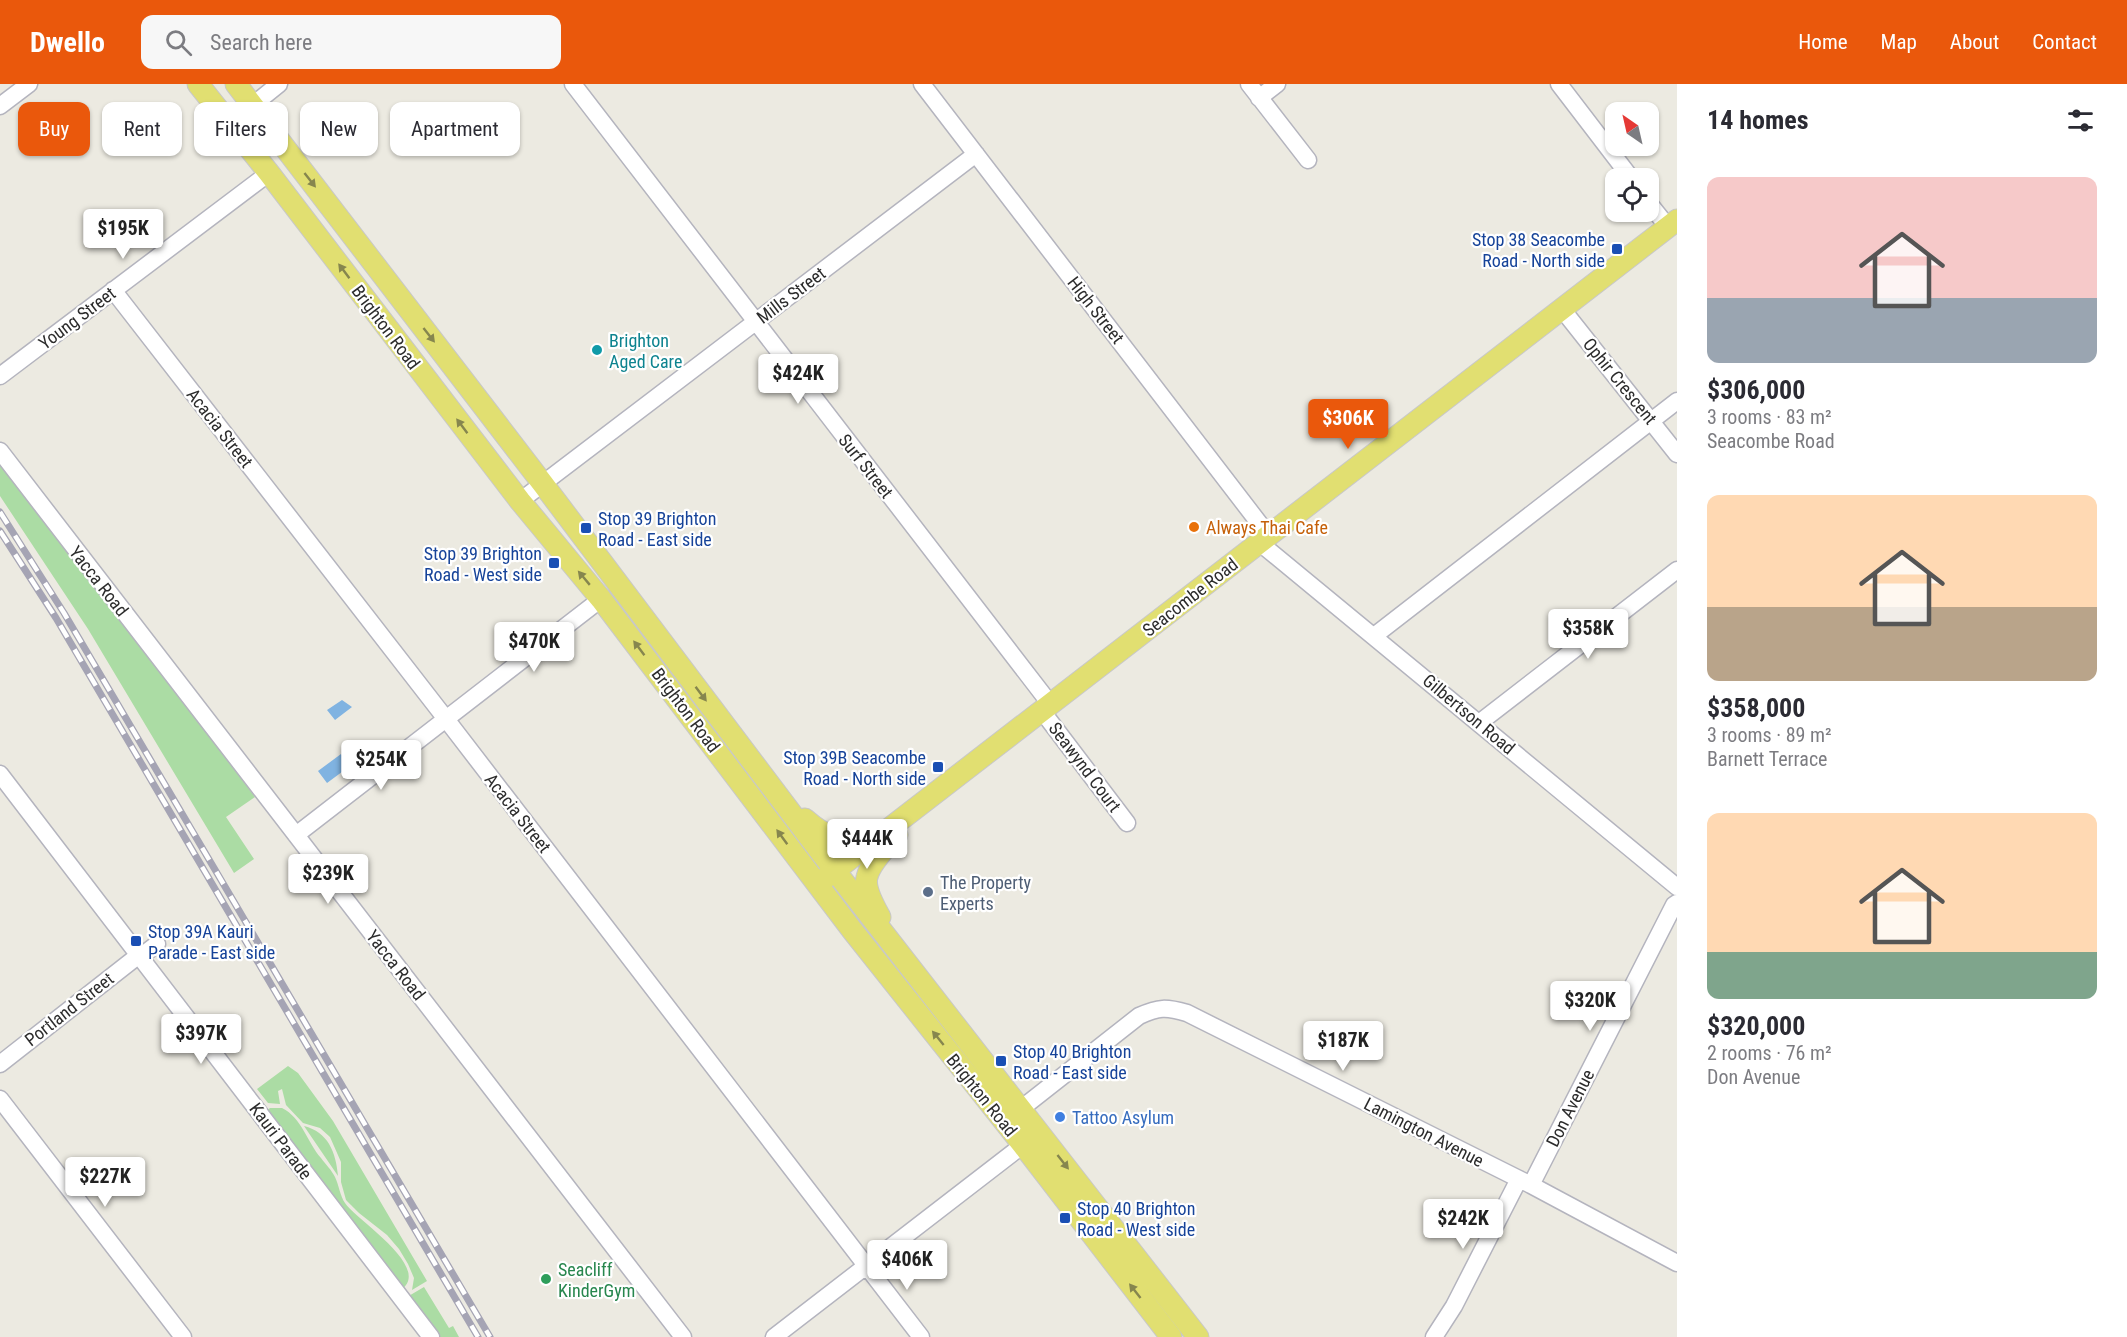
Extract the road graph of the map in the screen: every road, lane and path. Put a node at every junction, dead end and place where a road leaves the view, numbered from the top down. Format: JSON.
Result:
{"nodes":[{"id":1,"x":29,"y":84,"type":"edge"},
{"id":2,"x":198,"y":84,"type":"edge"},
{"id":3,"x":236,"y":84,"type":"edge"},
{"id":4,"x":279,"y":84,"type":"edge"},
{"id":5,"x":573,"y":84,"type":"edge"},
{"id":6,"x":922,"y":84,"type":"edge"},
{"id":7,"x":1249,"y":84,"type":"edge"},
{"id":8,"x":1277,"y":84,"type":"edge"},
{"id":9,"x":1559,"y":84,"type":"edge"},
{"id":10,"x":1259,"y":98,"type":"junction"},
{"id":11,"x":250,"y":102,"type":"edge"},
{"id":12,"x":256,"y":102,"type":"edge"},
{"id":13,"x":0,"y":106,"type":"edge"},
{"id":14,"x":288,"y":152,"type":"edge"},
{"id":15,"x":976,"y":154,"type":"junction"},
{"id":16,"x":1308,"y":160,"type":"dead end"},
{"id":17,"x":1623,"y":168,"type":"edge"},
{"id":18,"x":268,"y":173,"type":"junction"},
{"id":19,"x":1659,"y":211,"type":"edge"},
{"id":20,"x":1673,"y":224,"type":"edge"},
{"id":21,"x":113,"y":290,"type":"junction"},
{"id":22,"x":1562,"y":309,"type":"junction"},
{"id":23,"x":755,"y":322,"type":"junction"},
{"id":24,"x":0,"y":376,"type":"edge"},
{"id":25,"x":1677,"y":400,"type":"edge"},
{"id":26,"x":1651,"y":420,"type":"junction"},
{"id":27,"x":0,"y":451,"type":"edge"},
{"id":28,"x":1677,"y":454,"type":"edge"},
{"id":29,"x":543,"y":484,"type":"junction"},
{"id":30,"x":520,"y":501,"type":"junction"},
{"id":31,"x":1264,"y":540,"type":"junction"},
{"id":32,"x":1677,"y":570,"type":"edge"},
{"id":33,"x":602,"y":599,"type":"junction"},
{"id":34,"x":1374,"y":636,"type":"junction"},
{"id":35,"x":1046,"y":708,"type":"junction"},
{"id":36,"x":446,"y":719,"type":"junction"},
{"id":37,"x":1479,"y":723,"type":"junction"},
{"id":38,"x":0,"y":774,"type":"edge"},
{"id":39,"x":934,"y":794,"type":"junction"},
{"id":40,"x":777,"y":795,"type":"junction"},
{"id":41,"x":1128,"y":823,"type":"dead end"},
{"id":42,"x":296,"y":835,"type":"junction"},
{"id":43,"x":876,"y":839,"type":"junction"},
{"id":44,"x":835,"y":870,"type":"junction"},
{"id":45,"x":817,"y":885,"type":"junction"},
{"id":46,"x":1677,"y":887,"type":"edge"},
{"id":47,"x":1677,"y":903,"type":"edge"},
{"id":48,"x":157,"y":944,"type":"dead end"},
{"id":49,"x":895,"y":949,"type":"junction"},
{"id":50,"x":139,"y":956,"type":"junction"},
{"id":51,"x":0,"y":1064,"type":"edge"},
{"id":52,"x":0,"y":1099,"type":"edge"},
{"id":53,"x":1022,"y":1108,"type":"junction"},
{"id":54,"x":1040,"y":1132,"type":"junction"},
{"id":55,"x":1023,"y":1145,"type":"junction"},
{"id":56,"x":1525,"y":1182,"type":"junction"},
{"id":57,"x":1677,"y":1263,"type":"edge"},
{"id":58,"x":866,"y":1266,"type":"junction"},
{"id":59,"x":183,"y":1337,"type":"edge"},
{"id":60,"x":431,"y":1337,"type":"edge"},
{"id":61,"x":683,"y":1337,"type":"edge"},
{"id":62,"x":774,"y":1337,"type":"edge"},
{"id":63,"x":921,"y":1337,"type":"edge"},
{"id":64,"x":1171,"y":1337,"type":"edge"},
{"id":65,"x":1198,"y":1337,"type":"edge"},
{"id":66,"x":1434,"y":1337,"type":"edge"}],
"edges":[{"from":1,"to":13,"type":"street"},
{"from":2,"to":18,"type":"main road","name":"Brighton Road"},
{"from":3,"to":11,"type":"main road","name":"Brighton Road"},
{"from":4,"to":12,"type":"street"},
{"from":5,"to":23,"type":"street","name":"Surf Street"},
{"from":6,"to":15,"type":"street","name":"High Street"},
{"from":7,"to":10,"type":"street"},
{"from":8,"to":10,"type":"street"},
{"from":9,"to":17,"type":"street"},
{"from":10,"to":16,"type":"street"},
{"from":14,"to":29,"type":"main road","name":"Brighton Road","one_way":true},
{"from":15,"to":23,"type":"street","name":"Mills Street"},
{"from":15,"to":31,"type":"street","name":"High Street"},
{"from":18,"to":21,"type":"street","name":"Young Street"},
{"from":30,"to":18,"type":"main road","name":"Brighton Road","one_way":true},
{"from":19,"to":20,"type":"street"},
{"from":20,"to":22,"type":"main road","name":"Seacombe Road"},
{"from":21,"to":24,"type":"street","name":"Young Street"},
{"from":21,"to":36,"type":"street","name":"Acacia Street"},
{"from":22,"to":26,"type":"street","name":"Ophir Crescent"},
{"from":22,"to":31,"type":"main road","name":"Seacombe Road"},
{"from":23,"to":29,"type":"street","name":"Mills Street"},
{"from":23,"to":35,"type":"street","name":"Surf Street"},
{"from":25,"to":26,"type":"street"},
{"from":26,"to":28,"type":"street","name":"Ophir Crescent"},
{"from":26,"to":34,"type":"street"},
{"from":27,"to":42,"type":"street","name":"Yacca Road"},
{"from":29,"to":30,"type":"street","name":"Mills Street"},
{"from":29,"to":40,"type":"main road","name":"Brighton Road","one_way":true},
{"from":33,"to":30,"type":"main road","name":"Brighton Road","one_way":true},
{"from":31,"to":34,"type":"street","name":"Gilbertson Road"},
{"from":31,"to":35,"type":"main road","name":"Seacombe Road"},
{"from":32,"to":37,"type":"street"},
{"from":33,"to":36,"type":"street"},
{"from":45,"to":33,"type":"main road","name":"Brighton Road","one_way":true},
{"from":34,"to":37,"type":"street","name":"Gilbertson Road"},
{"from":35,"to":39,"type":"main road","name":"Seacombe Road"},
{"from":35,"to":41,"type":"street","name":"Seawynd Court"},
{"from":36,"to":42,"type":"street"},
{"from":36,"to":58,"type":"street","name":"Acacia Street"},
{"from":37,"to":46,"type":"street","name":"Gilbertson Road"},
{"from":38,"to":50,"type":"street","name":"Kauri Parade"},
{"from":39,"to":43,"type":"main road","name":"Seacombe Road"},
{"from":39,"to":49,"type":"main road"},
{"from":40,"to":43,"type":"main road"},
{"from":40,"to":44,"type":"main road","name":"Brighton Road"},
{"from":42,"to":61,"type":"street","name":"Yacca Road"},
{"from":43,"to":44,"type":"main road","name":"Seacombe Road"},
{"from":44,"to":45,"type":"main road","name":"Seacombe Road"},
{"from":44,"to":49,"type":"main road","name":"Brighton Road"},
{"from":55,"to":45,"type":"main road","name":"Brighton Road","one_way":true},
{"from":47,"to":56,"type":"street","name":"Don Avenue"},
{"from":48,"to":50,"type":"street","name":"Portland Street"},
{"from":49,"to":53,"type":"main road","name":"Brighton Road"},
{"from":50,"to":51,"type":"street","name":"Portland Street"},
{"from":50,"to":60,"type":"street","name":"Kauri Parade"},
{"from":52,"to":59,"type":"street"},
{"from":53,"to":54,"type":"main road","name":"Brighton Road"},
{"from":53,"to":56,"type":"street","name":"Lamington Avenue"},
{"from":54,"to":55,"type":"street"},
{"from":54,"to":65,"type":"main road","name":"Brighton Road","one_way":true},
{"from":55,"to":58,"type":"street"},
{"from":64,"to":55,"type":"main road","name":"Brighton Road","one_way":true},
{"from":56,"to":57,"type":"street","name":"Lamington Avenue"},
{"from":56,"to":66,"type":"street","name":"Don Avenue"},
{"from":58,"to":62,"type":"street"},
{"from":58,"to":63,"type":"street","name":"Acacia Street"}]}
